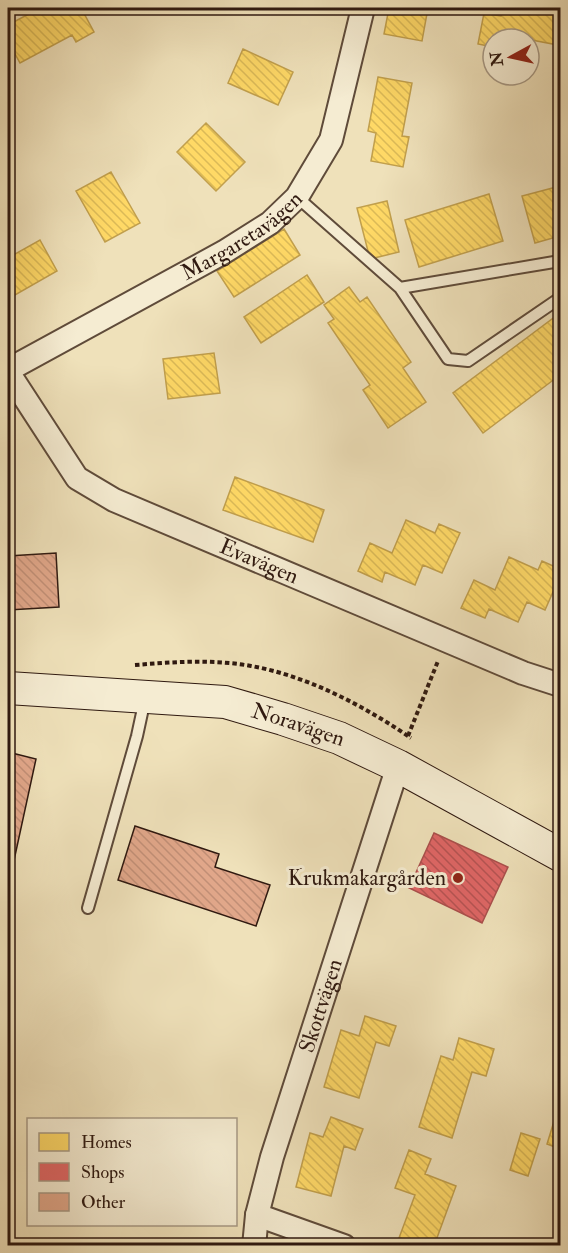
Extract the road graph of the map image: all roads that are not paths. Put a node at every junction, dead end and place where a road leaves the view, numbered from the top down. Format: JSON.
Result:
{"nodes":[{"id":1,"x":363,"y":8,"type":"edge"},
{"id":2,"x":297,"y":197,"type":"junction"},
{"id":3,"x":561,"y":261,"type":"edge"},
{"id":4,"x":400,"y":288,"type":"junction"},
{"id":5,"x":561,"y":298,"type":"edge"},
{"id":6,"x":8,"y":371,"type":"edge"},
{"id":7,"x":561,"y":685,"type":"edge"},
{"id":8,"x":8,"y":688,"type":"edge"},
{"id":9,"x":145,"y":695,"type":"junction"},
{"id":10,"x":398,"y":766,"type":"junction"},
{"id":11,"x":561,"y":855,"type":"edge"},
{"id":12,"x":88,"y":908,"type":"dead end"},
{"id":13,"x":257,"y":1215,"type":"junction"},
{"id":14,"x":254,"y":1245,"type":"edge"},
{"id":15,"x":344,"y":1245,"type":"edge"}],
"edges":[{"from":1,"to":2,"type":"street","name":"Margaretavägen"},
{"from":2,"to":4,"type":"lane"},
{"from":2,"to":6,"type":"street","name":"Margaretavägen"},
{"from":3,"to":4,"type":"lane"},
{"from":4,"to":5,"type":"lane"},
{"from":6,"to":7,"type":"street","name":"Evavägen"},
{"from":8,"to":9,"type":"street","name":"Noravägen"},
{"from":9,"to":10,"type":"street","name":"Noravägen"},
{"from":9,"to":12,"type":"lane"},
{"from":10,"to":11,"type":"street","name":"Noravägen"},
{"from":10,"to":13,"type":"street","name":"Skottvägen"},
{"from":13,"to":14,"type":"street","name":"Skottvägen"},
{"from":13,"to":15,"type":"street"}]}
